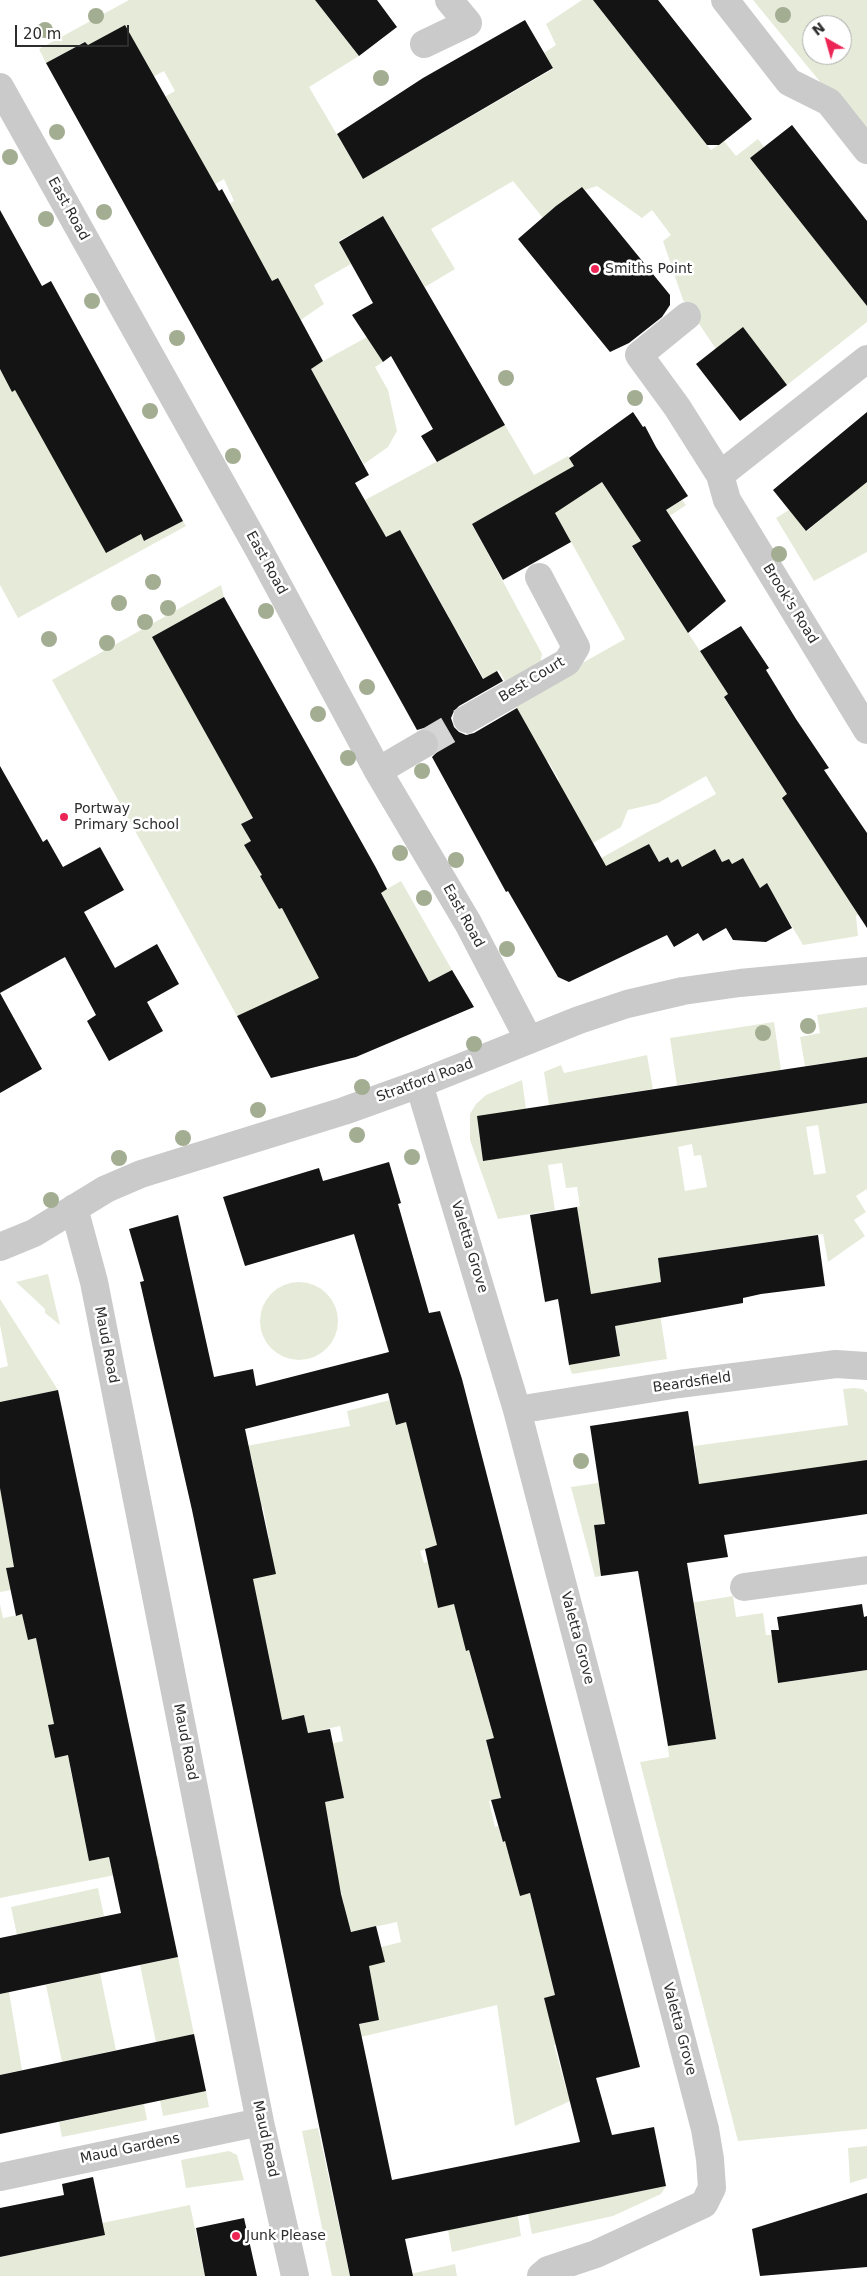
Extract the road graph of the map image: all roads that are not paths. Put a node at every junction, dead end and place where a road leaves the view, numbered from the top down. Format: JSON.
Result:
{"nodes":[{"id":1,"x":449,"y":0,"type":"edge"},
{"id":2,"x":725,"y":0,"type":"edge"},
{"id":3,"x":424,"y":44,"type":"dead end"},
{"id":4,"x":0,"y":87,"type":"edge"},
{"id":5,"x":867,"y":150,"type":"edge"},
{"id":6,"x":687,"y":316,"type":"dead end"},
{"id":7,"x":867,"y":359,"type":"edge"},
{"id":8,"x":720,"y":475,"type":"junction"},
{"id":9,"x":539,"y":577,"type":"dead end"},
{"id":10,"x":468,"y":719,"type":"tunnel mouth"},
{"id":11,"x":867,"y":730,"type":"edge"},
{"id":12,"x":424,"y":744,"type":"tunnel mouth"},
{"id":13,"x":378,"y":770,"type":"junction"},
{"id":14,"x":867,"y":971,"type":"edge"},
{"id":15,"x":529,"y":1040,"type":"junction"},
{"id":16,"x":419,"y":1084,"type":"junction"},
{"id":17,"x":74,"y":1208,"type":"junction"},
{"id":18,"x":0,"y":1247,"type":"edge"},
{"id":19,"x":867,"y":1366,"type":"edge"},
{"id":20,"x":517,"y":1410,"type":"junction"},
{"id":21,"x":867,"y":1570,"type":"edge"},
{"id":22,"x":744,"y":1587,"type":"dead end"},
{"id":23,"x":260,"y":2122,"type":"junction"},
{"id":24,"x":0,"y":2177,"type":"edge"},
{"id":25,"x":295,"y":2276,"type":"edge"},
{"id":26,"x":541,"y":2276,"type":"edge"}],
"edges":[{"from":1,"to":3,"type":"street"},
{"from":2,"to":5,"type":"street"},
{"from":4,"to":13,"type":"street","name":"East Road"},
{"from":6,"to":8,"type":"street","name":"Brook's Road"},
{"from":7,"to":8,"type":"street"},
{"from":8,"to":11,"type":"street","name":"Brook's Road"},
{"from":9,"to":10,"type":"street","name":"Best Court"},
{"from":12,"to":13,"type":"street"},
{"from":13,"to":15,"type":"street","name":"East Road"},
{"from":14,"to":15,"type":"street","name":"Stratford Road"},
{"from":15,"to":16,"type":"street","name":"Stratford Road"},
{"from":16,"to":17,"type":"street","name":"Stratford Road"},
{"from":16,"to":20,"type":"street","name":"Valetta Grove"},
{"from":17,"to":18,"type":"street","name":"Stratford Road"},
{"from":17,"to":23,"type":"street","name":"Maud Road"},
{"from":19,"to":20,"type":"street","name":"Beardsfield"},
{"from":20,"to":26,"type":"street","name":"Valetta Grove"},
{"from":21,"to":22,"type":"street"},
{"from":23,"to":24,"type":"street","name":"Maud Gardens"},
{"from":23,"to":25,"type":"street","name":"Maud Road"}]}
